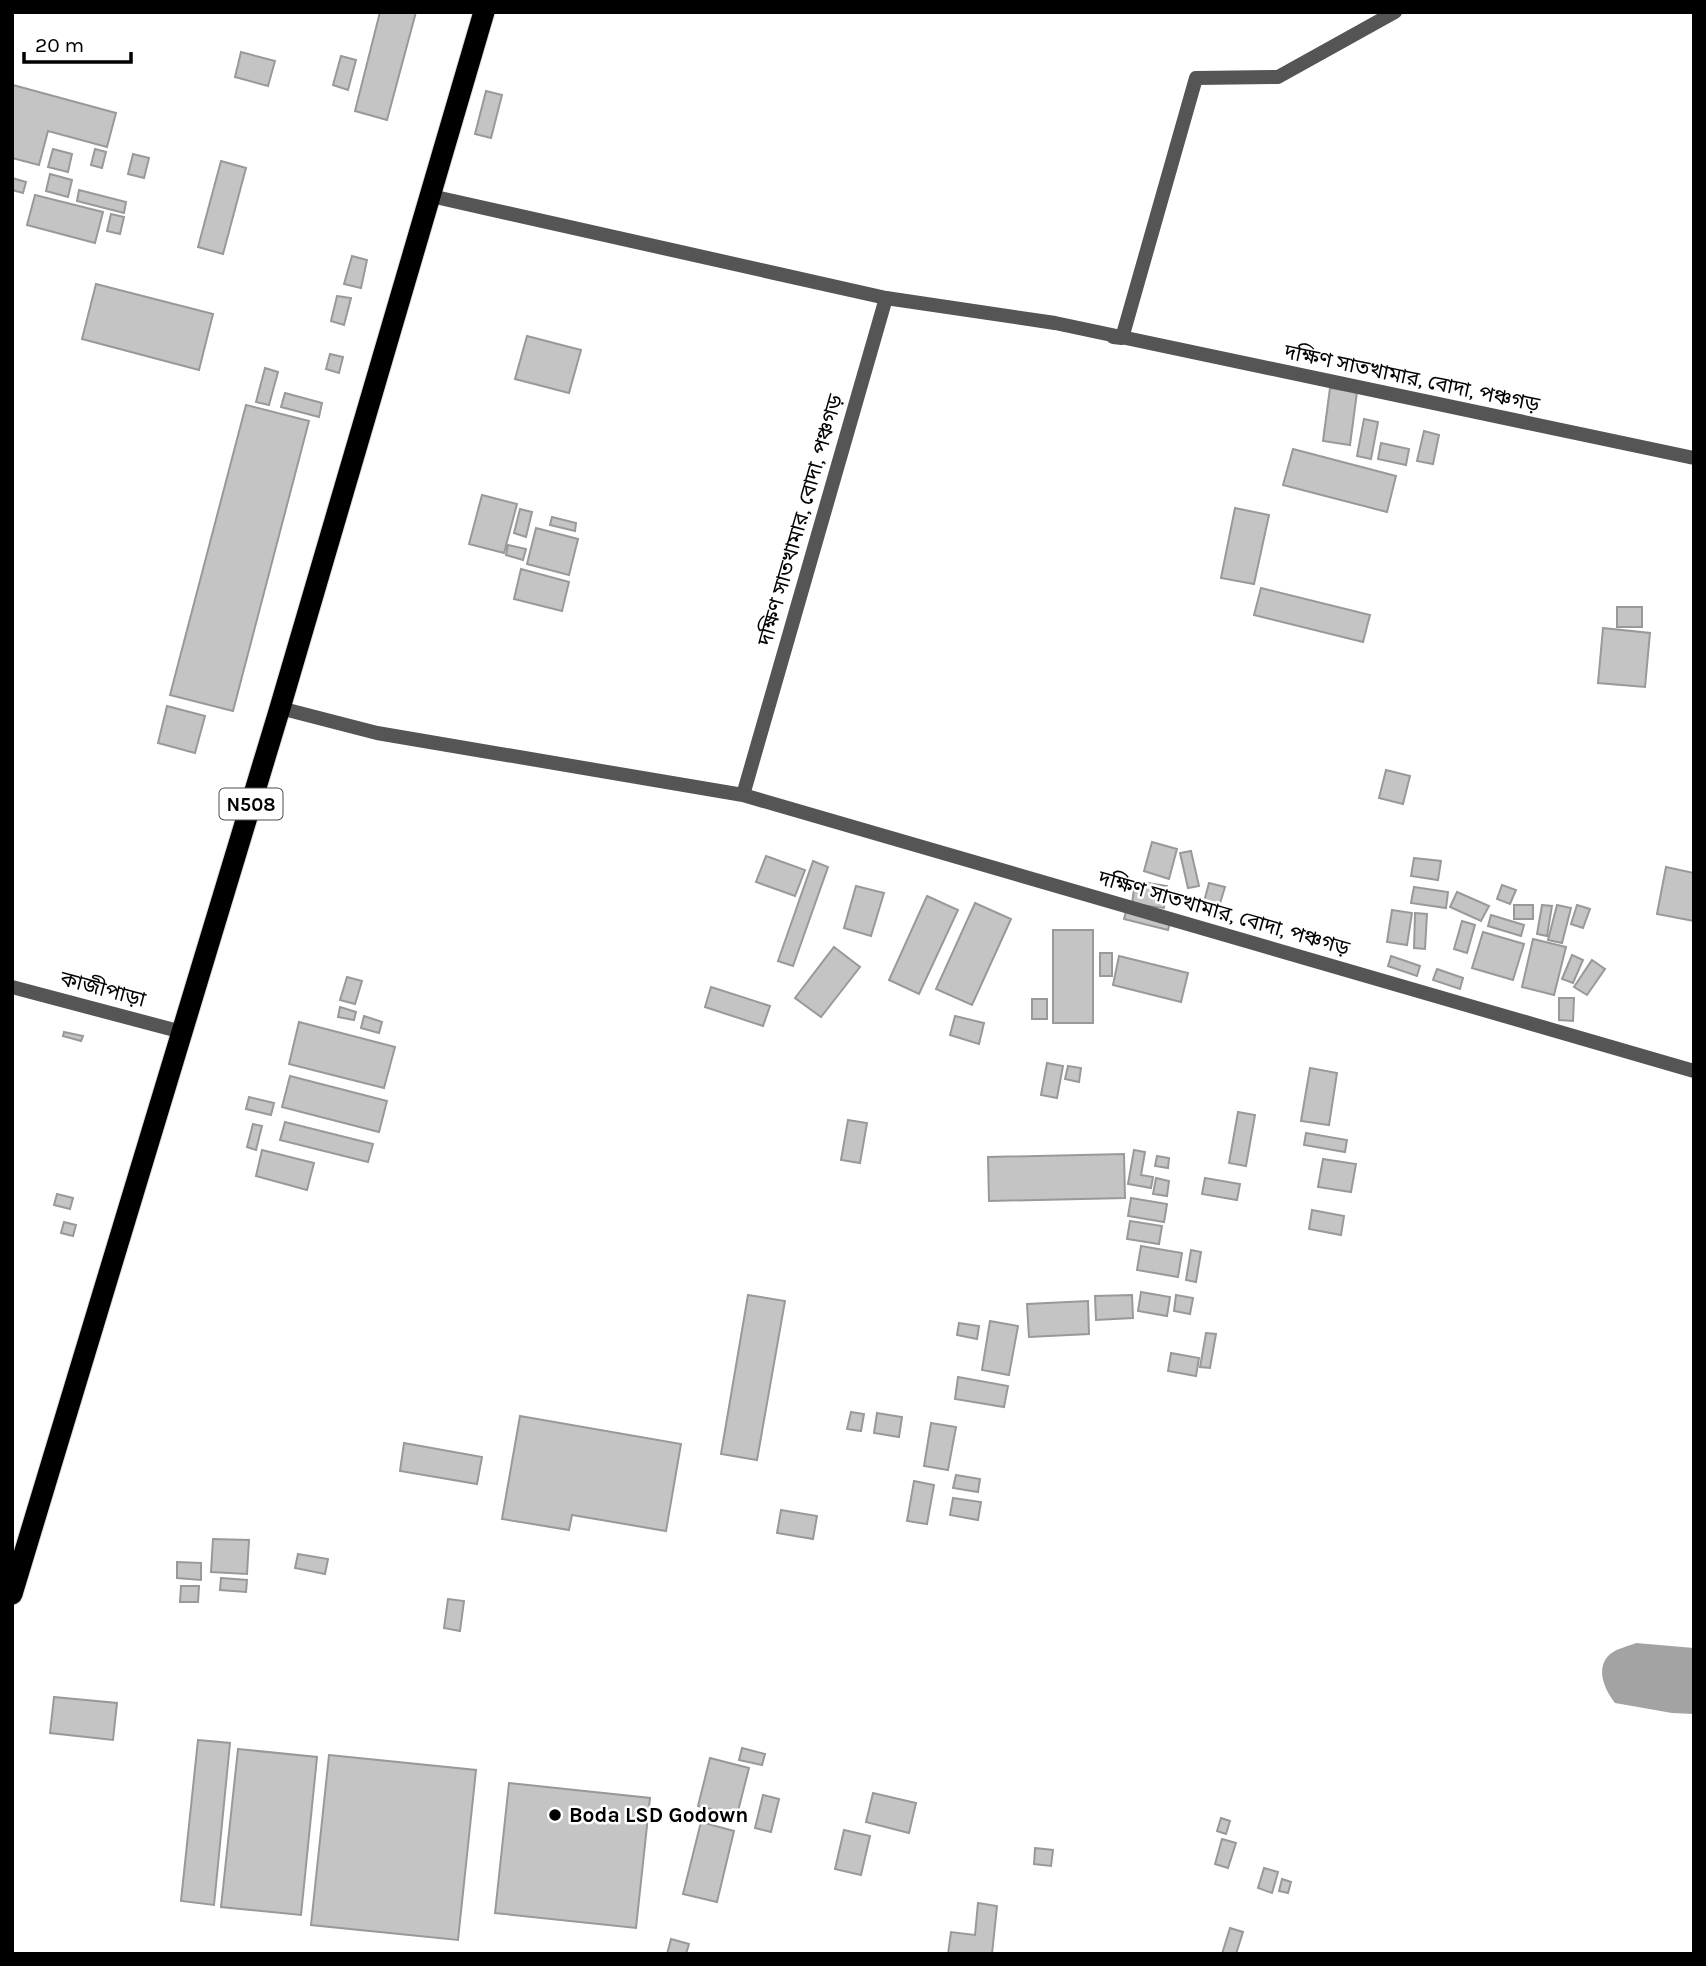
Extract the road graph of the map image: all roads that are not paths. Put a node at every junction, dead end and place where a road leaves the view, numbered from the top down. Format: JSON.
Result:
{"nodes":[{"id":1,"x":484,"y":12,"type":"edge"},
{"id":2,"x":1395,"y":12,"type":"edge"},
{"id":3,"x":431,"y":196,"type":"junction"},
{"id":4,"x":886,"y":298,"type":"junction"},
{"id":5,"x":1122,"y":338,"type":"junction"},
{"id":6,"x":1694,"y":458,"type":"edge"},
{"id":7,"x":280,"y":708,"type":"junction"},
{"id":8,"x":743,"y":795,"type":"junction"},
{"id":9,"x":12,"y":987,"type":"edge"},
{"id":10,"x":182,"y":1032,"type":"junction"},
{"id":11,"x":1694,"y":1071,"type":"edge"},
{"id":12,"x":12,"y":1594,"type":"edge"}],
"edges":[{"from":1,"to":3,"type":"highway","number":"N508"},
{"from":2,"to":5,"type":"street"},
{"from":3,"to":4,"type":"street","name":"দক্ষিণ সাতখামার, বোদা, পঞ্চগড়"},
{"from":3,"to":7,"type":"highway","number":"N508"},
{"from":4,"to":5,"type":"street","name":"দক্ষিণ সাতখামার, বোদা, পঞ্চগড়"},
{"from":4,"to":8,"type":"street","name":"দক্ষিণ সাতখামার, বোদা, পঞ্চগড়"},
{"from":5,"to":6,"type":"street","name":"দক্ষিণ সাতখামার, বোদা, পঞ্চগড়"},
{"from":7,"to":8,"type":"street","name":"দক্ষিণ সাতখামার, বোদা, পঞ্চগড়"},
{"from":7,"to":10,"type":"highway","number":"N508"},
{"from":8,"to":11,"type":"street","name":"দক্ষিণ সাতখামার, বোদা, পঞ্চগড়"},
{"from":9,"to":10,"type":"street","name":"কাজীপাড়া"},
{"from":10,"to":12,"type":"highway","number":"N508"}]}
